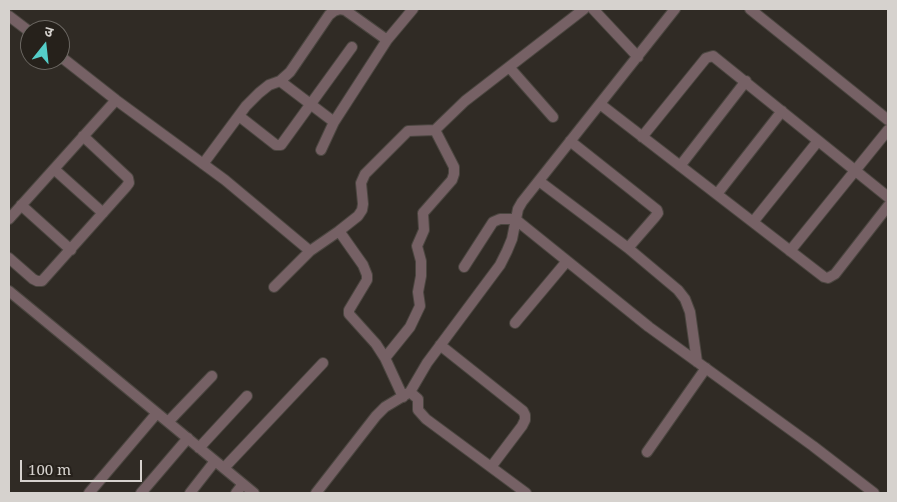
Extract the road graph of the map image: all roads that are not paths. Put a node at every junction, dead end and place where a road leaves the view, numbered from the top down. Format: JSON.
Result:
{"nodes":[{"id":1,"x":413,"y":9,"type":"edge"},
{"id":2,"x":584,"y":9,"type":"edge"},
{"id":3,"x":593,"y":9,"type":"edge"},
{"id":4,"x":675,"y":9,"type":"edge"},
{"id":5,"x":750,"y":9,"type":"edge"},
{"id":6,"x":9,"y":16,"type":"edge"},
{"id":7,"x":20,"y":24,"type":"edge"},
{"id":8,"x":387,"y":40,"type":"junction"},
{"id":9,"x":352,"y":48,"type":"dead end"},
{"id":10,"x":638,"y":57,"type":"junction"},
{"id":11,"x":70,"y":64,"type":"edge"},
{"id":12,"x":509,"y":67,"type":"junction"},
{"id":13,"x":280,"y":81,"type":"junction"},
{"id":14,"x":746,"y":81,"type":"junction"},
{"id":15,"x":116,"y":100,"type":"junction"},
{"id":16,"x":600,"y":104,"type":"junction"},
{"id":17,"x":310,"y":105,"type":"junction"},
{"id":18,"x":782,"y":111,"type":"junction"},
{"id":19,"x":239,"y":116,"type":"junction"},
{"id":20,"x":553,"y":117,"type":"dead end"},
{"id":21,"x":888,"y":120,"type":"edge"},
{"id":22,"x":334,"y":122,"type":"junction"},
{"id":23,"x":435,"y":130,"type":"junction"},
{"id":24,"x":888,"y":130,"type":"edge"},
{"id":25,"x":83,"y":136,"type":"junction"},
{"id":26,"x":642,"y":136,"type":"junction"},
{"id":27,"x":570,"y":141,"type":"junction"},
{"id":28,"x":818,"y":141,"type":"junction"},
{"id":29,"x":321,"y":150,"type":"dead end"},
{"id":30,"x":203,"y":164,"type":"junction"},
{"id":31,"x":680,"y":166,"type":"junction"},
{"id":32,"x":54,"y":169,"type":"junction"},
{"id":33,"x":855,"y":171,"type":"junction"},
{"id":34,"x":539,"y":180,"type":"junction"},
{"id":35,"x":717,"y":194,"type":"junction"},
{"id":36,"x":888,"y":197,"type":"edge"},
{"id":37,"x":21,"y":205,"type":"junction"},
{"id":38,"x":888,"y":206,"type":"edge"},
{"id":39,"x":104,"y":213,"type":"junction"},
{"id":40,"x":9,"y":219,"type":"edge"},
{"id":41,"x":515,"y":219,"type":"junction"},
{"id":42,"x":753,"y":222,"type":"junction"},
{"id":43,"x":339,"y":231,"type":"junction"},
{"id":44,"x":628,"y":248,"type":"junction"},
{"id":45,"x":70,"y":250,"type":"junction"},
{"id":46,"x":310,"y":251,"type":"junction"},
{"id":47,"x":790,"y":251,"type":"junction"},
{"id":48,"x":9,"y":258,"type":"edge"},
{"id":49,"x":567,"y":261,"type":"junction"},
{"id":50,"x":464,"y":268,"type":"dead end"},
{"id":51,"x":274,"y":287,"type":"dead end"},
{"id":52,"x":9,"y":291,"type":"edge"},
{"id":53,"x":515,"y":323,"type":"dead end"},
{"id":54,"x":440,"y":345,"type":"junction"},
{"id":55,"x":385,"y":358,"type":"junction"},
{"id":56,"x":323,"y":363,"type":"dead end"},
{"id":57,"x":702,"y":365,"type":"junction"},
{"id":58,"x":212,"y":376,"type":"dead end"},
{"id":59,"x":407,"y":395,"type":"junction"},
{"id":60,"x":247,"y":396,"type":"dead end"},
{"id":61,"x":157,"y":413,"type":"junction"},
{"id":62,"x":168,"y":422,"type":"junction"},
{"id":63,"x":188,"y":438,"type":"junction"},
{"id":64,"x":199,"y":448,"type":"junction"},
{"id":65,"x":647,"y":452,"type":"dead end"},
{"id":66,"x":215,"y":460,"type":"junction"},
{"id":67,"x":224,"y":468,"type":"junction"},
{"id":68,"x":491,"y":468,"type":"junction"},
{"id":69,"x":243,"y":484,"type":"junction"},
{"id":70,"x":89,"y":493,"type":"edge"},
{"id":71,"x":141,"y":493,"type":"edge"},
{"id":72,"x":190,"y":493,"type":"edge"},
{"id":73,"x":236,"y":493,"type":"edge"},
{"id":74,"x":254,"y":493,"type":"edge"},
{"id":75,"x":316,"y":493,"type":"edge"},
{"id":76,"x":526,"y":493,"type":"edge"},
{"id":77,"x":874,"y":493,"type":"edge"}],
"edges":[{"from":1,"to":8,"type":"street"},
{"from":2,"to":12,"type":"street"},
{"from":3,"to":10,"type":"street"},
{"from":4,"to":10,"type":"street"},
{"from":5,"to":21,"type":"street"},
{"from":6,"to":7,"type":"street"},
{"from":8,"to":13,"type":"street"},
{"from":8,"to":22,"type":"street"},
{"from":9,"to":17,"type":"street"},
{"from":10,"to":16,"type":"street"},
{"from":11,"to":15,"type":"street"},
{"from":12,"to":20,"type":"street"},
{"from":12,"to":23,"type":"street"},
{"from":13,"to":17,"type":"street"},
{"from":13,"to":19,"type":"street"},
{"from":14,"to":18,"type":"street"},
{"from":14,"to":26,"type":"street"},
{"from":14,"to":31,"type":"street"},
{"from":15,"to":25,"type":"street"},
{"from":15,"to":30,"type":"street"},
{"from":16,"to":26,"type":"street"},
{"from":16,"to":27,"type":"street"},
{"from":17,"to":19,"type":"street"},
{"from":17,"to":22,"type":"street"},
{"from":18,"to":28,"type":"street"},
{"from":18,"to":35,"type":"street"},
{"from":19,"to":30,"type":"street"},
{"from":22,"to":29,"type":"street"},
{"from":23,"to":43,"type":"street"},
{"from":23,"to":55,"type":"street"},
{"from":24,"to":33,"type":"street"},
{"from":25,"to":32,"type":"street"},
{"from":25,"to":39,"type":"street"},
{"from":26,"to":31,"type":"street"},
{"from":27,"to":34,"type":"street"},
{"from":27,"to":44,"type":"street"},
{"from":28,"to":33,"type":"street"},
{"from":28,"to":42,"type":"street"},
{"from":30,"to":46,"type":"street"},
{"from":31,"to":35,"type":"street"},
{"from":32,"to":37,"type":"street"},
{"from":32,"to":39,"type":"street"},
{"from":33,"to":36,"type":"street"},
{"from":33,"to":47,"type":"street"},
{"from":34,"to":41,"type":"street"},
{"from":34,"to":44,"type":"street"},
{"from":35,"to":42,"type":"street"},
{"from":37,"to":40,"type":"street"},
{"from":37,"to":45,"type":"street"},
{"from":38,"to":47,"type":"street"},
{"from":39,"to":45,"type":"street"},
{"from":41,"to":49,"type":"street"},
{"from":41,"to":50,"type":"street"},
{"from":41,"to":54,"type":"street"},
{"from":42,"to":47,"type":"street"},
{"from":43,"to":46,"type":"street"},
{"from":43,"to":55,"type":"street"},
{"from":44,"to":57,"type":"street"},
{"from":45,"to":48,"type":"street"},
{"from":46,"to":51,"type":"street"},
{"from":49,"to":53,"type":"street"},
{"from":49,"to":57,"type":"street"},
{"from":52,"to":61,"type":"street"},
{"from":54,"to":59,"type":"street"},
{"from":54,"to":68,"type":"street"},
{"from":55,"to":59,"type":"street"},
{"from":56,"to":67,"type":"street"},
{"from":57,"to":65,"type":"street"},
{"from":57,"to":77,"type":"street"},
{"from":58,"to":62,"type":"street"},
{"from":59,"to":68,"type":"street"},
{"from":59,"to":75,"type":"street"},
{"from":60,"to":64,"type":"street"},
{"from":61,"to":62,"type":"street"},
{"from":61,"to":70,"type":"street"},
{"from":62,"to":63,"type":"street"},
{"from":63,"to":64,"type":"street"},
{"from":63,"to":71,"type":"street"},
{"from":64,"to":66,"type":"street"},
{"from":66,"to":67,"type":"street"},
{"from":66,"to":72,"type":"street"},
{"from":67,"to":69,"type":"street"},
{"from":68,"to":76,"type":"street"},
{"from":69,"to":73,"type":"street"},
{"from":69,"to":74,"type":"street"}]}
